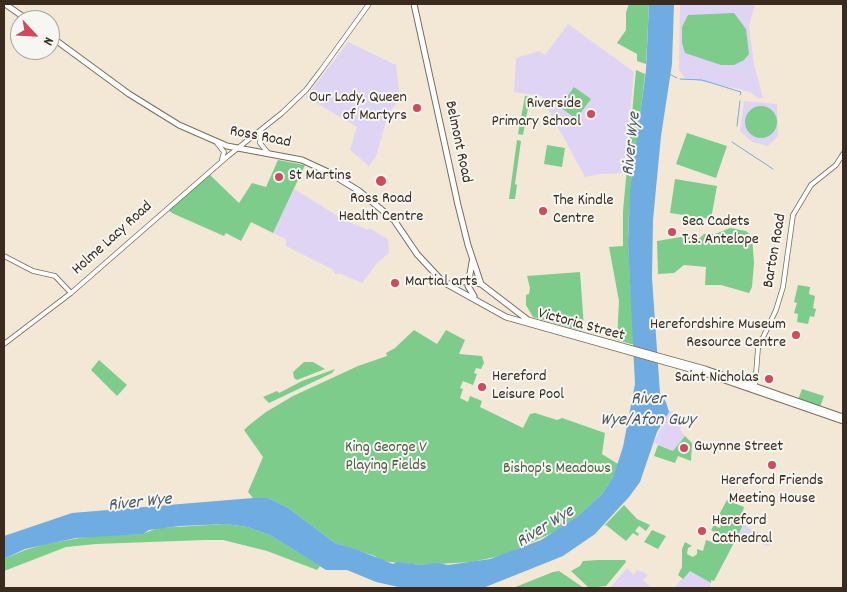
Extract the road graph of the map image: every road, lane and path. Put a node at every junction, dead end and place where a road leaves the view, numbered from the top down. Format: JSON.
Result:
{"nodes":[{"id":1,"x":369,"y":4,"type":"edge"},
{"id":2,"x":414,"y":4,"type":"edge"},
{"id":3,"x":60,"y":43,"type":"edge"},
{"id":4,"x":261,"y":131,"type":"junction"},
{"id":5,"x":217,"y":143,"type":"junction"},
{"id":6,"x":237,"y":148,"type":"junction"},
{"id":7,"x":268,"y":152,"type":"junction"},
{"id":8,"x":843,"y":154,"type":"edge"},
{"id":9,"x":221,"y":161,"type":"junction"},
{"id":10,"x":4,"y":256,"type":"edge"},
{"id":11,"x":472,"y":259,"type":"junction"},
{"id":12,"x":469,"y":281,"type":"junction"},
{"id":13,"x":446,"y":284,"type":"junction"},
{"id":14,"x":481,"y":284,"type":"junction"},
{"id":15,"x":71,"y":293,"type":"junction"},
{"id":16,"x":496,"y":294,"type":"junction"},
{"id":17,"x":476,"y":298,"type":"junction"},
{"id":18,"x":485,"y":304,"type":"junction"},
{"id":19,"x":513,"y":310,"type":"junction"},
{"id":20,"x":514,"y":320,"type":"junction"},
{"id":21,"x":538,"y":325,"type":"junction"},
{"id":22,"x":4,"y":344,"type":"edge"},
{"id":23,"x":755,"y":389,"type":"junction"},
{"id":24,"x":843,"y":417,"type":"edge"},
{"id":25,"x":843,"y":421,"type":"edge"}],
"edges":[{"from":1,"to":4,"type":"street","name":"Holme Lacy Road"},
{"from":2,"to":11,"type":"highway","name":"Belmont Road"},
{"from":3,"to":5,"type":"highway","name":"Ross Road"},
{"from":4,"to":6,"type":"street","name":"Holme Lacy Road"},
{"from":4,"to":7,"type":"street"},
{"from":5,"to":6,"type":"highway","name":"Ross Road"},
{"from":5,"to":9,"type":"street"},
{"from":6,"to":7,"type":"highway","name":"Ross Road"},
{"from":6,"to":9,"type":"street","name":"Holme Lacy Road"},
{"from":7,"to":13,"type":"highway","name":"Ross Road"},
{"from":8,"to":23,"type":"street","name":"Barton Road"},
{"from":9,"to":15,"type":"street","name":"Holme Lacy Road"},
{"from":10,"to":15,"type":"street"},
{"from":11,"to":12,"type":"highway"},
{"from":11,"to":14,"type":"highway","name":"Belmont Road"},
{"from":12,"to":13,"type":"highway"},
{"from":12,"to":14,"type":"highway","name":"Victoria Street"},
{"from":12,"to":17,"type":"highway"},
{"from":13,"to":17,"type":"highway","name":"Ross Road"},
{"from":14,"to":16,"type":"highway","name":"Victoria Street"},
{"from":15,"to":22,"type":"street","name":"Holme Lacy Road"},
{"from":16,"to":18,"type":"highway"},
{"from":16,"to":19,"type":"highway","name":"Victoria Street"},
{"from":17,"to":18,"type":"highway","name":"Victoria Street"},
{"from":18,"to":20,"type":"highway","name":"Victoria Street"},
{"from":19,"to":20,"type":"highway"},
{"from":19,"to":21,"type":"highway","name":"Victoria Street"},
{"from":20,"to":21,"type":"highway","name":"Victoria Street"},
{"from":21,"to":23,"type":"highway","name":"Victoria Street"},
{"from":23,"to":24,"type":"highway","name":"Victoria Street"},
{"from":23,"to":25,"type":"highway","name":"Victoria Street"}]}
